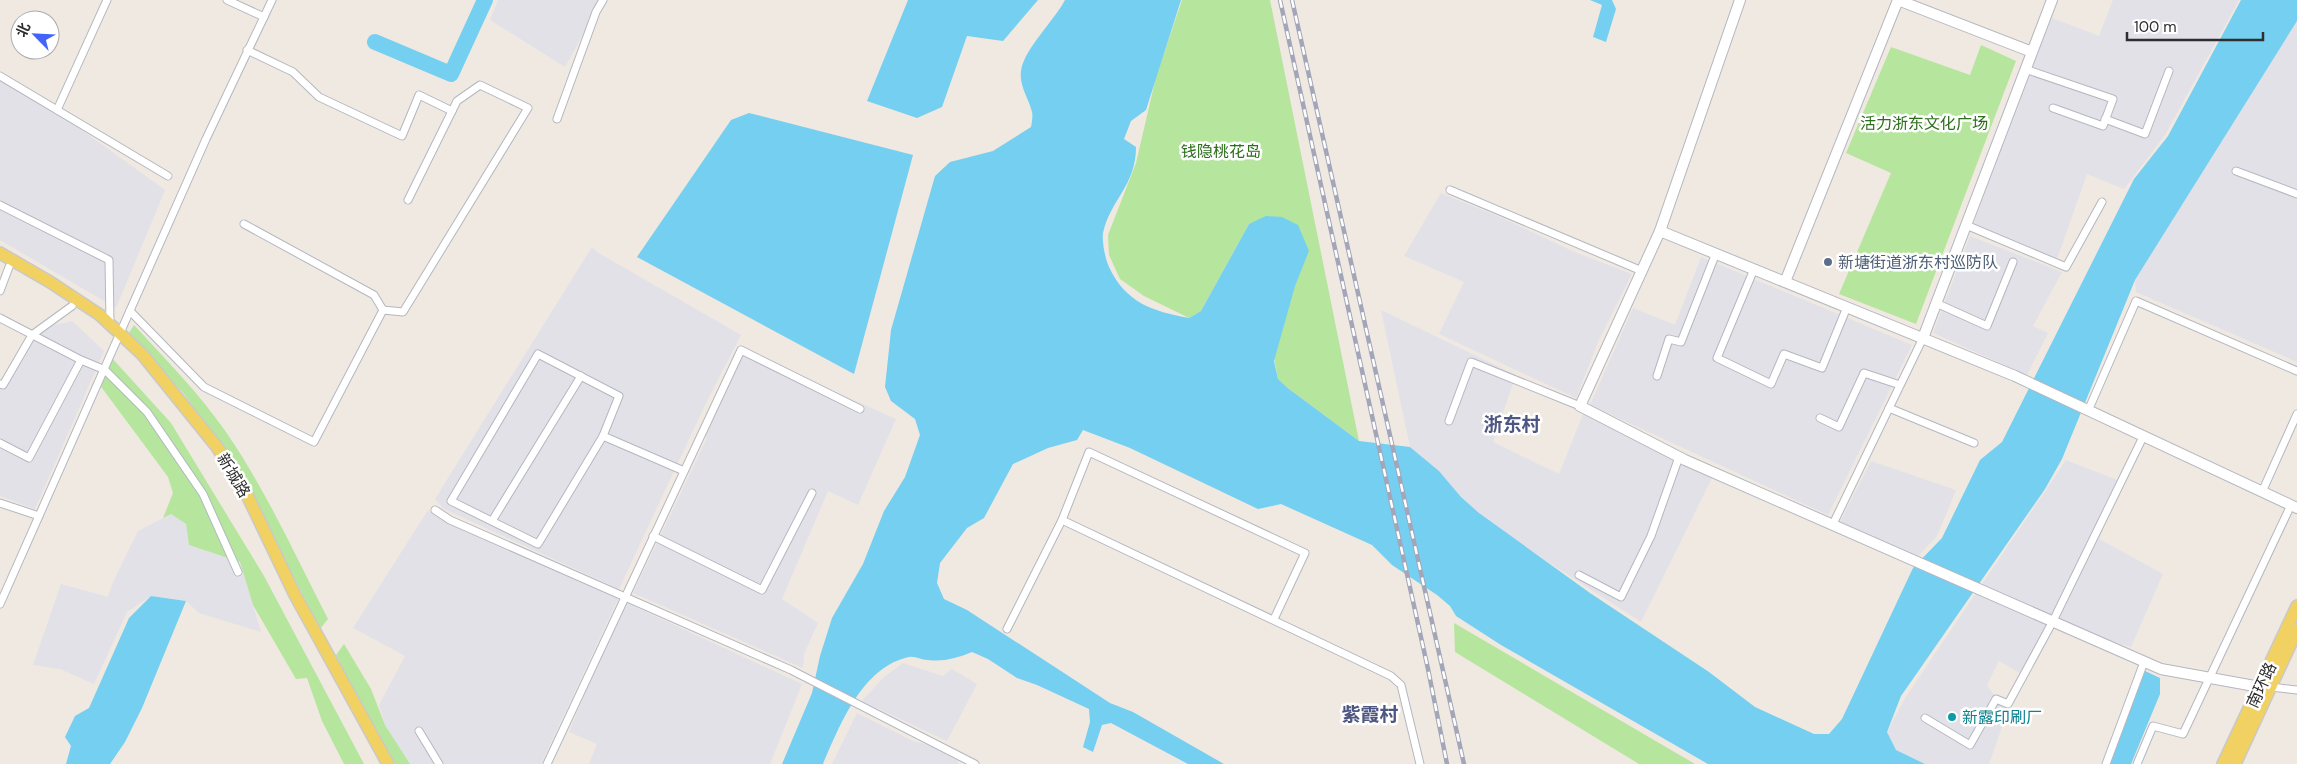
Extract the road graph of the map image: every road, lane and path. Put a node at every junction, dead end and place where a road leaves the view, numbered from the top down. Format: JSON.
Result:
{"nodes":[{"id":1,"x":107,"y":0,"type":"edge"},
{"id":2,"x":227,"y":0,"type":"edge"},
{"id":3,"x":272,"y":0,"type":"edge"},
{"id":4,"x":603,"y":0,"type":"edge"},
{"id":5,"x":1740,"y":0,"type":"edge"},
{"id":6,"x":2052,"y":0,"type":"edge"},
{"id":7,"x":264,"y":17,"type":"junction"},
{"id":8,"x":247,"y":50,"type":"junction"},
{"id":9,"x":2032,"y":52,"type":"junction"},
{"id":10,"x":2026,"y":69,"type":"junction"},
{"id":11,"x":2169,"y":71,"type":"dead end"},
{"id":12,"x":0,"y":76,"type":"edge"},
{"id":13,"x":2054,"y":108,"type":"dead end"},
{"id":14,"x":57,"y":110,"type":"junction"},
{"id":15,"x":452,"y":111,"type":"junction"},
{"id":16,"x":557,"y":119,"type":"dead end"},
{"id":17,"x":2105,"y":119,"type":"junction"},
{"id":18,"x":2236,"y":171,"type":"dead end"},
{"id":19,"x":168,"y":176,"type":"dead end"},
{"id":20,"x":1450,"y":190,"type":"dead end"},
{"id":21,"x":2297,"y":194,"type":"edge"},
{"id":22,"x":408,"y":200,"type":"dead end"},
{"id":23,"x":2102,"y":202,"type":"dead end"},
{"id":24,"x":0,"y":205,"type":"edge"},
{"id":25,"x":244,"y":224,"type":"dead end"},
{"id":26,"x":1966,"y":225,"type":"junction"},
{"id":27,"x":1660,"y":231,"type":"junction"},
{"id":28,"x":0,"y":253,"type":"edge"},
{"id":29,"x":1716,"y":253,"type":"junction"},
{"id":30,"x":2013,"y":262,"type":"dead end"},
{"id":31,"x":5,"y":264,"type":"edge"},
{"id":32,"x":1754,"y":269,"type":"junction"},
{"id":33,"x":1642,"y":271,"type":"junction"},
{"id":34,"x":1786,"y":282,"type":"junction"},
{"id":35,"x":0,"y":291,"type":"edge"},
{"id":36,"x":1936,"y":303,"type":"junction"},
{"id":37,"x":72,"y":306,"type":"junction"},
{"id":38,"x":1847,"y":307,"type":"junction"},
{"id":39,"x":382,"y":310,"type":"junction"},
{"id":40,"x":130,"y":311,"type":"junction"},
{"id":41,"x":0,"y":318,"type":"edge"},
{"id":42,"x":110,"y":325,"type":"junction"},
{"id":43,"x":32,"y":334,"type":"junction"},
{"id":44,"x":119,"y":338,"type":"junction"},
{"id":45,"x":1923,"y":338,"type":"junction"},
{"id":46,"x":81,"y":360,"type":"junction"},
{"id":47,"x":105,"y":370,"type":"junction"},
{"id":48,"x":2297,"y":371,"type":"edge"},
{"id":49,"x":581,"y":376,"type":"junction"},
{"id":50,"x":1657,"y":376,"type":"dead end"},
{"id":51,"x":0,"y":384,"type":"edge"},
{"id":52,"x":1900,"y":385,"type":"junction"},
{"id":53,"x":1580,"y":406,"type":"junction"},
{"id":54,"x":1889,"y":408,"type":"junction"},
{"id":55,"x":860,"y":409,"type":"dead end"},
{"id":56,"x":2088,"y":411,"type":"junction"},
{"id":57,"x":2297,"y":414,"type":"edge"},
{"id":58,"x":1820,"y":418,"type":"dead end"},
{"id":59,"x":1449,"y":421,"type":"dead end"},
{"id":60,"x":603,"y":436,"type":"junction"},
{"id":61,"x":2143,"y":437,"type":"junction"},
{"id":62,"x":0,"y":443,"type":"edge"},
{"id":63,"x":1974,"y":443,"type":"dead end"},
{"id":64,"x":1679,"y":457,"type":"junction"},
{"id":65,"x":684,"y":471,"type":"junction"},
{"id":66,"x":2262,"y":492,"type":"junction"},
{"id":67,"x":812,"y":493,"type":"dead end"},
{"id":68,"x":0,"y":503,"type":"edge"},
{"id":69,"x":2294,"y":507,"type":"edge"},
{"id":70,"x":435,"y":510,"type":"dead end"},
{"id":71,"x":39,"y":516,"type":"junction"},
{"id":72,"x":1062,"y":520,"type":"junction"},
{"id":73,"x":492,"y":522,"type":"junction"},
{"id":74,"x":1833,"y":524,"type":"junction"},
{"id":75,"x":653,"y":536,"type":"junction"},
{"id":76,"x":238,"y":572,"type":"dead end"},
{"id":77,"x":1579,"y":575,"type":"dead end"},
{"id":78,"x":625,"y":597,"type":"junction"},
{"id":79,"x":0,"y":604,"type":"edge"},
{"id":80,"x":2297,"y":606,"type":"edge"},
{"id":81,"x":1274,"y":619,"type":"junction"},
{"id":82,"x":2053,"y":622,"type":"junction"},
{"id":83,"x":1007,"y":629,"type":"dead end"},
{"id":84,"x":2297,"y":630,"type":"edge"},
{"id":85,"x":2144,"y":662,"type":"junction"},
{"id":86,"x":2211,"y":678,"type":"junction"},
{"id":87,"x":2265,"y":687,"type":"junction"},
{"id":88,"x":2297,"y":690,"type":"edge"},
{"id":89,"x":1925,"y":718,"type":"dead end"},
{"id":90,"x":419,"y":731,"type":"dead end"},
{"id":91,"x":379,"y":764,"type":"edge"},
{"id":92,"x":388,"y":764,"type":"edge"},
{"id":93,"x":439,"y":764,"type":"edge"},
{"id":94,"x":547,"y":764,"type":"edge"},
{"id":95,"x":975,"y":764,"type":"edge"},
{"id":96,"x":1420,"y":764,"type":"edge"},
{"id":97,"x":2106,"y":764,"type":"edge"},
{"id":98,"x":2137,"y":764,"type":"edge"},
{"id":99,"x":2223,"y":764,"type":"edge"},
{"id":100,"x":2235,"y":764,"type":"edge"}],
"edges":[{"from":1,"to":14,"type":"street"},
{"from":2,"to":7,"type":"street"},
{"from":3,"to":7,"type":"street"},
{"from":4,"to":16,"type":"street"},
{"from":5,"to":27,"type":"street"},
{"from":6,"to":9,"type":"street"},
{"from":7,"to":8,"type":"street"},
{"from":8,"to":15,"type":"street"},
{"from":8,"to":40,"type":"street"},
{"from":9,"to":10,"type":"street"},
{"from":9,"to":34,"type":"street"},
{"from":10,"to":17,"type":"street"},
{"from":10,"to":26,"type":"street"},
{"from":11,"to":17,"type":"street"},
{"from":12,"to":14,"type":"street"},
{"from":13,"to":17,"type":"street"},
{"from":14,"to":19,"type":"street"},
{"from":15,"to":22,"type":"street"},
{"from":15,"to":39,"type":"street"},
{"from":18,"to":21,"type":"street"},
{"from":20,"to":33,"type":"street"},
{"from":23,"to":26,"type":"street"},
{"from":24,"to":42,"type":"street"},
{"from":25,"to":39,"type":"street"},
{"from":26,"to":36,"type":"street"},
{"from":27,"to":29,"type":"street"},
{"from":27,"to":33,"type":"street"},
{"from":28,"to":42,"type":"main road","name":"新城路"},
{"from":29,"to":32,"type":"street"},
{"from":29,"to":50,"type":"street"},
{"from":30,"to":36,"type":"street"},
{"from":31,"to":35,"type":"street"},
{"from":31,"to":37,"type":"main road","name":"新城路"},
{"from":32,"to":34,"type":"street"},
{"from":32,"to":38,"type":"street"},
{"from":33,"to":53,"type":"street"},
{"from":34,"to":38,"type":"street"},
{"from":36,"to":45,"type":"street"},
{"from":37,"to":43,"type":"street"},
{"from":37,"to":44,"type":"main road","name":"新城路"},
{"from":38,"to":45,"type":"street"},
{"from":39,"to":40,"type":"street"},
{"from":40,"to":44,"type":"street"},
{"from":41,"to":43,"type":"street"},
{"from":42,"to":44,"type":"main road","name":"新城路"},
{"from":43,"to":46,"type":"street"},
{"from":43,"to":51,"type":"street"},
{"from":44,"to":47,"type":"street"},
{"from":44,"to":91,"type":"main road","name":"新城路"},
{"from":44,"to":92,"type":"main road","name":"新城路"},
{"from":45,"to":52,"type":"street"},
{"from":45,"to":56,"type":"street"},
{"from":46,"to":47,"type":"street"},
{"from":46,"to":62,"type":"street"},
{"from":47,"to":71,"type":"street"},
{"from":47,"to":76,"type":"street"},
{"from":48,"to":56,"type":"street"},
{"from":49,"to":60,"type":"street"},
{"from":49,"to":73,"type":"street"},
{"from":49,"to":73,"type":"street"},
{"from":52,"to":54,"type":"street"},
{"from":52,"to":58,"type":"street"},
{"from":53,"to":59,"type":"street"},
{"from":53,"to":64,"type":"street"},
{"from":54,"to":63,"type":"street"},
{"from":54,"to":74,"type":"street"},
{"from":55,"to":65,"type":"street"},
{"from":56,"to":61,"type":"street"},
{"from":57,"to":66,"type":"street"},
{"from":60,"to":65,"type":"street"},
{"from":60,"to":73,"type":"street"},
{"from":61,"to":66,"type":"street"},
{"from":61,"to":82,"type":"street"},
{"from":64,"to":74,"type":"street"},
{"from":64,"to":77,"type":"street"},
{"from":65,"to":75,"type":"street"},
{"from":66,"to":69,"type":"street"},
{"from":67,"to":75,"type":"street"},
{"from":68,"to":71,"type":"street"},
{"from":69,"to":86,"type":"street"},
{"from":70,"to":78,"type":"street"},
{"from":71,"to":79,"type":"street"},
{"from":72,"to":81,"type":"street"},
{"from":72,"to":81,"type":"street"},
{"from":72,"to":83,"type":"street"},
{"from":74,"to":82,"type":"street"},
{"from":75,"to":78,"type":"street"},
{"from":78,"to":94,"type":"street"},
{"from":78,"to":95,"type":"street"},
{"from":80,"to":87,"type":"main road","name":"南环路"},
{"from":81,"to":96,"type":"street"},
{"from":82,"to":85,"type":"street"},
{"from":82,"to":89,"type":"street"},
{"from":84,"to":87,"type":"main road","name":"南环路"},
{"from":85,"to":86,"type":"street"},
{"from":85,"to":97,"type":"street"},
{"from":86,"to":87,"type":"street"},
{"from":86,"to":98,"type":"street"},
{"from":87,"to":88,"type":"street"},
{"from":87,"to":99,"type":"main road","name":"南环路"},
{"from":87,"to":100,"type":"main road","name":"南环路"},
{"from":90,"to":93,"type":"street"}]}
